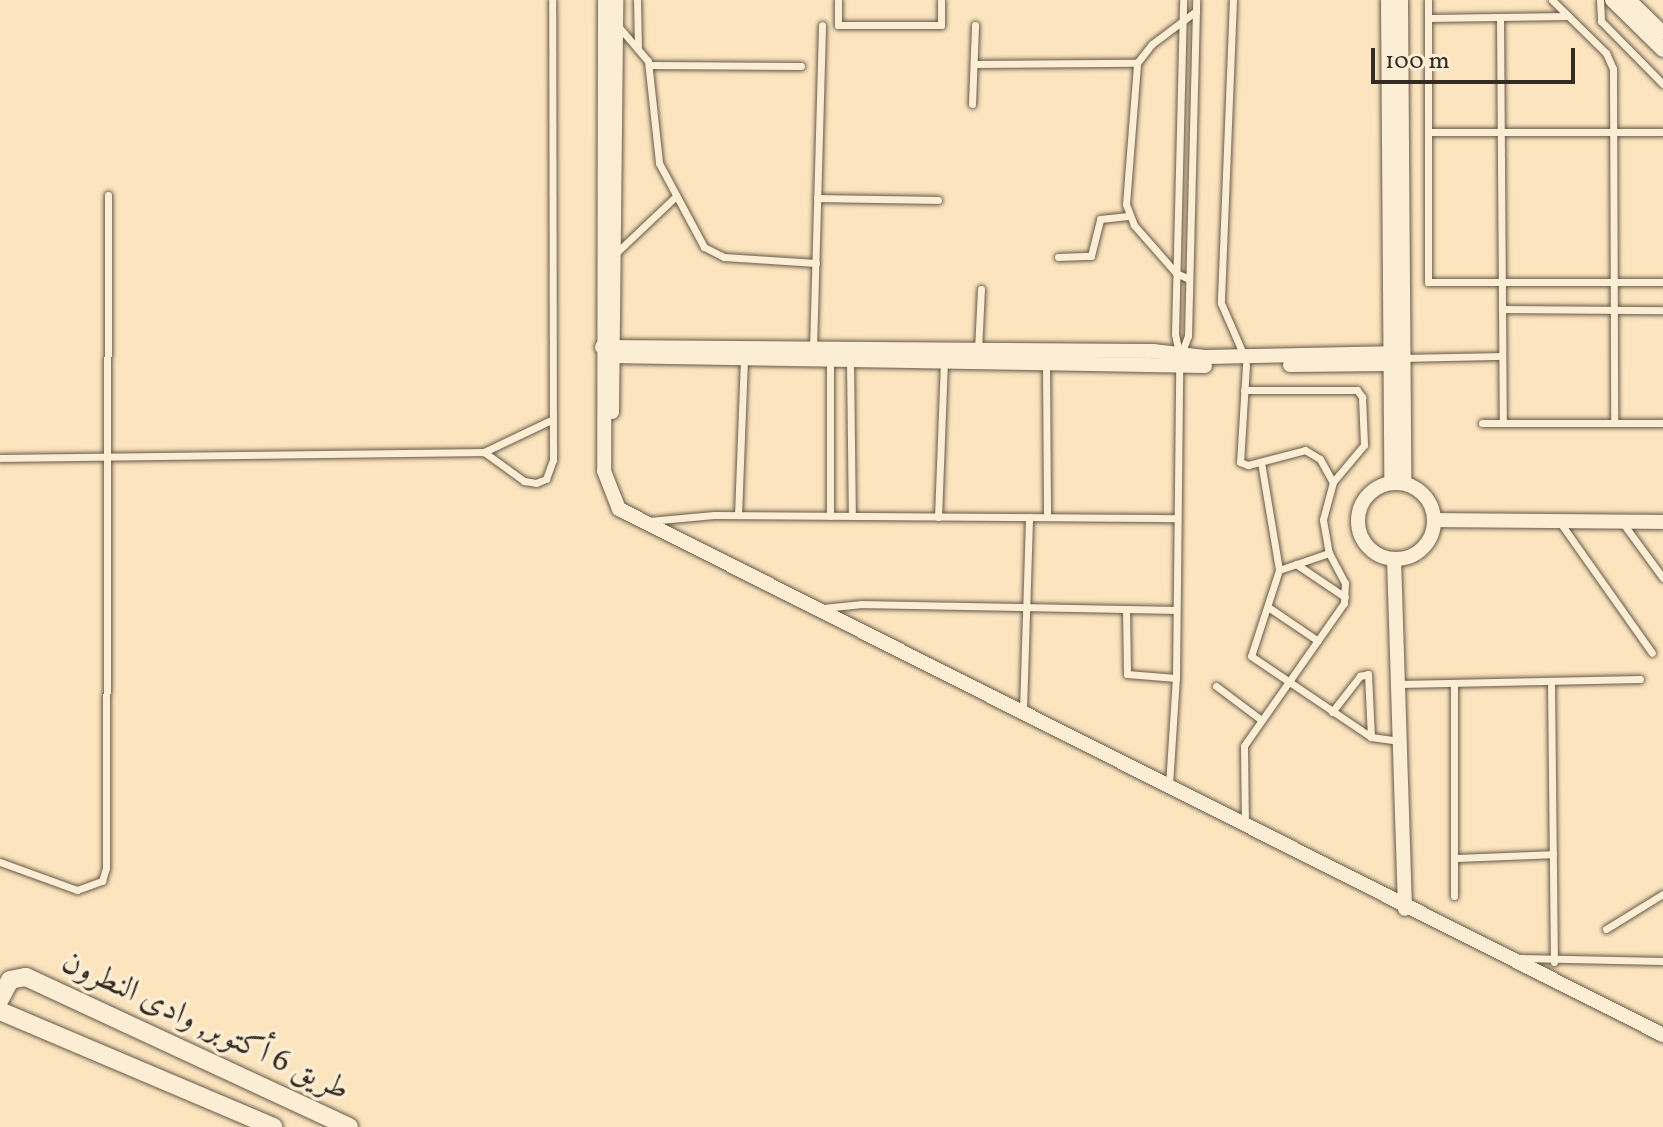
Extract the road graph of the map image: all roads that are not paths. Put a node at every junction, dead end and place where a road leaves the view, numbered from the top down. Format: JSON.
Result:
{"nodes":[{"id":1,"x":552,"y":0,"type":"edge"},
{"id":2,"x":616,"y":0,"type":"edge"},
{"id":3,"x":637,"y":0,"type":"edge"},
{"id":4,"x":838,"y":0,"type":"edge"},
{"id":5,"x":941,"y":0,"type":"edge"},
{"id":6,"x":1183,"y":0,"type":"edge"},
{"id":7,"x":1196,"y":0,"type":"edge"},
{"id":8,"x":1233,"y":0,"type":"edge"},
{"id":9,"x":1388,"y":0,"type":"edge"},
{"id":10,"x":1401,"y":0,"type":"edge"},
{"id":11,"x":1428,"y":0,"type":"edge"},
{"id":12,"x":1552,"y":0,"type":"edge"},
{"id":13,"x":1600,"y":0,"type":"edge"},
{"id":14,"x":1612,"y":0,"type":"edge"},
{"id":15,"x":1629,"y":0,"type":"edge"},
{"id":16,"x":1196,"y":11,"type":"junction"},
{"id":17,"x":609,"y":12,"type":"edge"},
{"id":18,"x":1568,"y":16,"type":"junction"},
{"id":19,"x":1500,"y":17,"type":"junction"},
{"id":20,"x":1183,"y":18,"type":"junction"},
{"id":21,"x":1428,"y":18,"type":"junction"},
{"id":22,"x":822,"y":25,"type":"dead end"},
{"id":23,"x":975,"y":25,"type":"dead end"},
{"id":24,"x":1663,"y":33,"type":"edge"},
{"id":25,"x":638,"y":46,"type":"junction"},
{"id":26,"x":1663,"y":50,"type":"edge"},
{"id":27,"x":1137,"y":63,"type":"junction"},
{"id":28,"x":974,"y":64,"type":"junction"},
{"id":29,"x":649,"y":65,"type":"junction"},
{"id":30,"x":801,"y":66,"type":"dead end"},
{"id":31,"x":1663,"y":84,"type":"edge"},
{"id":32,"x":972,"y":104,"type":"dead end"},
{"id":33,"x":1429,"y":132,"type":"junction"},
{"id":34,"x":1501,"y":132,"type":"junction"},
{"id":35,"x":1615,"y":132,"type":"junction"},
{"id":36,"x":1663,"y":132,"type":"edge"},
{"id":37,"x":108,"y":195,"type":"dead end"},
{"id":38,"x":674,"y":198,"type":"junction"},
{"id":39,"x":817,"y":198,"type":"junction"},
{"id":40,"x":938,"y":200,"type":"dead end"},
{"id":41,"x":1128,"y":216,"type":"junction"},
{"id":42,"x":614,"y":254,"type":"junction"},
{"id":43,"x":1058,"y":257,"type":"dead end"},
{"id":44,"x":816,"y":263,"type":"junction"},
{"id":45,"x":1176,"y":273,"type":"junction"},
{"id":46,"x":1189,"y":279,"type":"junction"},
{"id":47,"x":1502,"y":282,"type":"junction"},
{"id":48,"x":1614,"y":282,"type":"junction"},
{"id":49,"x":1663,"y":282,"type":"edge"},
{"id":50,"x":981,"y":289,"type":"dead end"},
{"id":51,"x":1502,"y":309,"type":"junction"},
{"id":52,"x":1614,"y":310,"type":"junction"},
{"id":53,"x":1663,"y":310,"type":"edge"},
{"id":54,"x":607,"y":351,"type":"junction"},
{"id":55,"x":978,"y":351,"type":"junction"},
{"id":56,"x":744,"y":354,"type":"junction"},
{"id":57,"x":813,"y":355,"type":"junction"},
{"id":58,"x":830,"y":355,"type":"junction"},
{"id":59,"x":944,"y":356,"type":"junction"},
{"id":60,"x":1502,"y":356,"type":"junction"},
{"id":61,"x":1046,"y":357,"type":"junction"},
{"id":62,"x":1393,"y":358,"type":"junction"},
{"id":63,"x":850,"y":361,"type":"junction"},
{"id":64,"x":1179,"y":361,"type":"junction"},
{"id":65,"x":1245,"y":361,"type":"junction"},
{"id":66,"x":1244,"y":390,"type":"junction"},
{"id":67,"x":549,"y":421,"type":"junction"},
{"id":68,"x":1482,"y":423,"type":"dead end"},
{"id":69,"x":1503,"y":423,"type":"junction"},
{"id":70,"x":1614,"y":423,"type":"junction"},
{"id":71,"x":1663,"y":423,"type":"edge"},
{"id":72,"x":484,"y":452,"type":"junction"},
{"id":73,"x":0,"y":458,"type":"edge"},
{"id":74,"x":108,"y":458,"type":"junction"},
{"id":75,"x":1261,"y":462,"type":"junction"},
{"id":76,"x":1333,"y":482,"type":"junction"},
{"id":77,"x":1397,"y":483,"type":"junction"},
{"id":78,"x":738,"y":515,"type":"junction"},
{"id":79,"x":830,"y":516,"type":"junction"},
{"id":80,"x":852,"y":516,"type":"junction"},
{"id":81,"x":938,"y":517,"type":"junction"},
{"id":82,"x":1029,"y":517,"type":"junction"},
{"id":83,"x":1047,"y":517,"type":"junction"},
{"id":84,"x":1176,"y":518,"type":"junction"},
{"id":85,"x":1434,"y":520,"type":"junction"},
{"id":86,"x":1559,"y":521,"type":"junction"},
{"id":87,"x":643,"y":522,"type":"junction"},
{"id":88,"x":1622,"y":522,"type":"junction"},
{"id":89,"x":1663,"y":522,"type":"edge"},
{"id":90,"x":1329,"y":553,"type":"junction"},
{"id":91,"x":1394,"y":559,"type":"junction"},
{"id":92,"x":1296,"y":564,"type":"junction"},
{"id":93,"x":1279,"y":570,"type":"junction"},
{"id":94,"x":1663,"y":578,"type":"edge"},
{"id":95,"x":1345,"y":597,"type":"junction"},
{"id":96,"x":1027,"y":607,"type":"junction"},
{"id":97,"x":1268,"y":607,"type":"junction"},
{"id":98,"x":823,"y":608,"type":"junction"},
{"id":99,"x":1126,"y":609,"type":"junction"},
{"id":100,"x":1176,"y":610,"type":"junction"},
{"id":101,"x":1318,"y":641,"type":"junction"},
{"id":102,"x":1652,"y":653,"type":"dead end"},
{"id":103,"x":1176,"y":678,"type":"junction"},
{"id":104,"x":1640,"y":679,"type":"dead end"},
{"id":105,"x":1551,"y":681,"type":"junction"},
{"id":106,"x":1288,"y":682,"type":"junction"},
{"id":107,"x":1454,"y":683,"type":"junction"},
{"id":108,"x":1398,"y":684,"type":"junction"},
{"id":109,"x":1216,"y":686,"type":"dead end"},
{"id":110,"x":1023,"y":710,"type":"junction"},
{"id":111,"x":1332,"y":712,"type":"junction"},
{"id":112,"x":1260,"y":719,"type":"junction"},
{"id":113,"x":1371,"y":737,"type":"junction"},
{"id":114,"x":1400,"y":741,"type":"junction"},
{"id":115,"x":1169,"y":785,"type":"junction"},
{"id":116,"x":1245,"y":824,"type":"junction"},
{"id":117,"x":1553,"y":854,"type":"junction"},
{"id":118,"x":1454,"y":858,"type":"junction"},
{"id":119,"x":0,"y":862,"type":"edge"},
{"id":120,"x":1663,"y":894,"type":"edge"},
{"id":121,"x":1454,"y":896,"type":"dead end"},
{"id":122,"x":1405,"y":909,"type":"junction"},
{"id":123,"x":1606,"y":929,"type":"dead end"},
{"id":124,"x":1494,"y":952,"type":"junction"},
{"id":125,"x":1663,"y":961,"type":"edge"},
{"id":126,"x":1554,"y":962,"type":"junction"},
{"id":127,"x":0,"y":999,"type":"edge"},
{"id":128,"x":0,"y":1011,"type":"edge"},
{"id":129,"x":1663,"y":1035,"type":"edge"},
{"id":130,"x":273,"y":1127,"type":"edge"},
{"id":131,"x":349,"y":1127,"type":"edge"}],
"edges":[{"from":1,"to":67,"type":"lane"},
{"from":2,"to":17,"type":"street"},
{"from":3,"to":25,"type":"lane"},
{"from":4,"to":5,"type":"lane"},
{"from":6,"to":20,"type":"lane"},
{"from":7,"to":16,"type":"lane"},
{"from":8,"to":65,"type":"lane"},
{"from":9,"to":62,"type":"street"},
{"from":10,"to":62,"type":"street"},
{"from":11,"to":21,"type":"lane"},
{"from":12,"to":18,"type":"lane"},
{"from":13,"to":31,"type":"lane"},
{"from":14,"to":26,"type":"street"},
{"from":15,"to":24,"type":"street"},
{"from":16,"to":20,"type":"lane"},
{"from":16,"to":46,"type":"lane"},
{"from":17,"to":25,"type":"lane"},
{"from":17,"to":42,"type":"street"},
{"from":17,"to":54,"type":"street"},
{"from":18,"to":19,"type":"lane"},
{"from":18,"to":35,"type":"lane"},
{"from":19,"to":21,"type":"lane"},
{"from":19,"to":34,"type":"lane"},
{"from":20,"to":27,"type":"lane"},
{"from":20,"to":45,"type":"lane"},
{"from":21,"to":33,"type":"lane"},
{"from":22,"to":39,"type":"lane"},
{"from":23,"to":28,"type":"lane"},
{"from":25,"to":29,"type":"lane"},
{"from":27,"to":28,"type":"lane"},
{"from":27,"to":41,"type":"lane"},
{"from":28,"to":32,"type":"lane"},
{"from":29,"to":30,"type":"lane"},
{"from":29,"to":38,"type":"lane"},
{"from":33,"to":34,"type":"lane"},
{"from":33,"to":47,"type":"lane"},
{"from":34,"to":35,"type":"lane"},
{"from":34,"to":47,"type":"lane"},
{"from":35,"to":36,"type":"lane"},
{"from":35,"to":48,"type":"lane"},
{"from":37,"to":74,"type":"lane"},
{"from":38,"to":42,"type":"lane"},
{"from":38,"to":44,"type":"lane"},
{"from":39,"to":40,"type":"lane"},
{"from":39,"to":44,"type":"lane"},
{"from":41,"to":43,"type":"lane"},
{"from":41,"to":45,"type":"lane"},
{"from":42,"to":54,"type":"street"},
{"from":44,"to":57,"type":"lane"},
{"from":45,"to":46,"type":"lane"},
{"from":45,"to":64,"type":"lane"},
{"from":46,"to":64,"type":"lane"},
{"from":47,"to":48,"type":"lane"},
{"from":47,"to":51,"type":"lane"},
{"from":48,"to":49,"type":"lane"},
{"from":48,"to":52,"type":"lane"},
{"from":50,"to":55,"type":"lane"},
{"from":51,"to":52,"type":"lane"},
{"from":51,"to":60,"type":"lane"},
{"from":52,"to":53,"type":"lane"},
{"from":52,"to":70,"type":"lane"},
{"from":54,"to":56,"type":"street"},
{"from":54,"to":87,"type":"street"},
{"from":55,"to":59,"type":"street"},
{"from":55,"to":61,"type":"street"},
{"from":56,"to":57,"type":"street"},
{"from":56,"to":78,"type":"lane"},
{"from":57,"to":58,"type":"street"},
{"from":58,"to":59,"type":"street"},
{"from":58,"to":63,"type":"street"},
{"from":58,"to":79,"type":"lane"},
{"from":59,"to":61,"type":"street"},
{"from":59,"to":63,"type":"street"},
{"from":59,"to":81,"type":"lane"},
{"from":60,"to":62,"type":"lane"},
{"from":60,"to":69,"type":"lane"},
{"from":61,"to":64,"type":"street"},
{"from":61,"to":83,"type":"lane"},
{"from":62,"to":65,"type":"street"},
{"from":62,"to":77,"type":"street"},
{"from":63,"to":80,"type":"lane"},
{"from":64,"to":65,"type":"street"},
{"from":64,"to":84,"type":"lane"},
{"from":65,"to":66,"type":"lane"},
{"from":66,"to":75,"type":"lane"},
{"from":66,"to":76,"type":"lane"},
{"from":67,"to":72,"type":"lane"},
{"from":67,"to":72,"type":"lane"},
{"from":68,"to":69,"type":"lane"},
{"from":69,"to":70,"type":"lane"},
{"from":70,"to":71,"type":"lane"},
{"from":72,"to":74,"type":"lane"},
{"from":73,"to":74,"type":"lane"},
{"from":74,"to":119,"type":"lane"},
{"from":75,"to":76,"type":"lane"},
{"from":75,"to":93,"type":"lane"},
{"from":76,"to":90,"type":"lane"},
{"from":77,"to":85,"type":"street"},
{"from":77,"to":91,"type":"street"},
{"from":78,"to":79,"type":"lane"},
{"from":78,"to":87,"type":"lane"},
{"from":79,"to":80,"type":"lane"},
{"from":80,"to":81,"type":"lane"},
{"from":81,"to":82,"type":"lane"},
{"from":82,"to":83,"type":"lane"},
{"from":82,"to":96,"type":"lane"},
{"from":83,"to":84,"type":"lane"},
{"from":84,"to":100,"type":"lane"},
{"from":85,"to":86,"type":"street"},
{"from":85,"to":91,"type":"street"},
{"from":86,"to":88,"type":"street"},
{"from":86,"to":102,"type":"lane"},
{"from":87,"to":98,"type":"street"},
{"from":88,"to":89,"type":"street"},
{"from":88,"to":94,"type":"lane"},
{"from":90,"to":92,"type":"lane"},
{"from":90,"to":95,"type":"lane"},
{"from":91,"to":108,"type":"street"},
{"from":92,"to":93,"type":"lane"},
{"from":92,"to":95,"type":"lane"},
{"from":93,"to":97,"type":"lane"},
{"from":95,"to":101,"type":"lane"},
{"from":96,"to":98,"type":"lane"},
{"from":96,"to":99,"type":"lane"},
{"from":96,"to":110,"type":"lane"},
{"from":97,"to":101,"type":"lane"},
{"from":97,"to":106,"type":"lane"},
{"from":98,"to":110,"type":"street"},
{"from":99,"to":100,"type":"lane"},
{"from":99,"to":103,"type":"lane"},
{"from":100,"to":103,"type":"lane"},
{"from":101,"to":106,"type":"lane"},
{"from":103,"to":115,"type":"lane"},
{"from":104,"to":105,"type":"lane"},
{"from":105,"to":107,"type":"lane"},
{"from":105,"to":117,"type":"lane"},
{"from":106,"to":111,"type":"lane"},
{"from":106,"to":112,"type":"lane"},
{"from":107,"to":108,"type":"lane"},
{"from":107,"to":118,"type":"lane"},
{"from":108,"to":114,"type":"street"},
{"from":109,"to":112,"type":"lane"},
{"from":110,"to":115,"type":"street"},
{"from":111,"to":113,"type":"lane"},
{"from":111,"to":113,"type":"lane"},
{"from":112,"to":116,"type":"lane"},
{"from":113,"to":114,"type":"lane"},
{"from":114,"to":122,"type":"street"},
{"from":115,"to":116,"type":"street"},
{"from":116,"to":122,"type":"street"},
{"from":117,"to":118,"type":"lane"},
{"from":117,"to":126,"type":"lane"},
{"from":118,"to":121,"type":"lane"},
{"from":120,"to":123,"type":"lane"},
{"from":122,"to":124,"type":"street"},
{"from":124,"to":126,"type":"lane"},
{"from":124,"to":129,"type":"street"},
{"from":125,"to":126,"type":"lane"},
{"from":127,"to":131,"type":"street","name":"طريق 6 أكتوبر, وادى النطرون"},
{"from":128,"to":130,"type":"street","name":"طريق 6 أكتوبر, وادى النطرون"}]}
